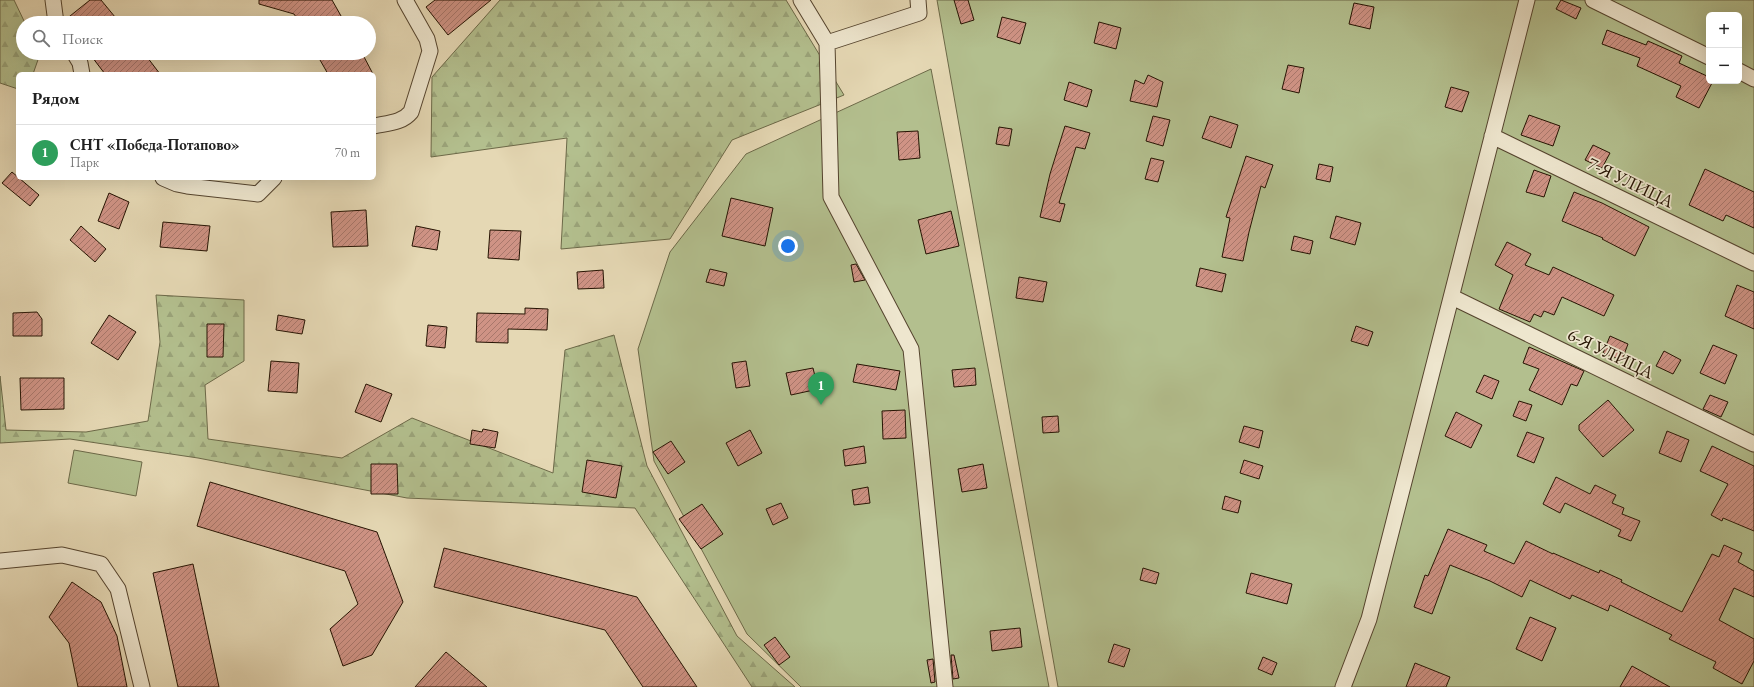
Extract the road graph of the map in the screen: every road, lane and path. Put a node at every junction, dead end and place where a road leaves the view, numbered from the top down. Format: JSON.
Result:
{"nodes":[{"id":1,"x":53,"y":0,"type":"edge"},
{"id":2,"x":405,"y":0,"type":"edge"},
{"id":3,"x":801,"y":0,"type":"edge"},
{"id":4,"x":918,"y":0,"type":"edge"},
{"id":5,"x":1527,"y":0,"type":"edge"},
{"id":6,"x":1593,"y":0,"type":"edge"},
{"id":7,"x":55,"y":16,"type":"edge"},
{"id":8,"x":827,"y":43,"type":"junction"},
{"id":9,"x":1706,"y":56,"type":"edge"},
{"id":10,"x":78,"y":60,"type":"edge"},
{"id":11,"x":82,"y":72,"type":"edge"},
{"id":12,"x":1742,"y":73,"type":"edge"},
{"id":13,"x":1754,"y":79,"type":"edge"},
{"id":14,"x":376,"y":126,"type":"edge"},
{"id":15,"x":1492,"y":136,"type":"junction"},
{"id":16,"x":168,"y":180,"type":"edge"},
{"id":17,"x":272,"y":180,"type":"edge"},
{"id":18,"x":1754,"y":263,"type":"edge"},
{"id":19,"x":1452,"y":297,"type":"junction"},
{"id":20,"x":1754,"y":444,"type":"edge"},
{"id":21,"x":0,"y":561,"type":"edge"},
{"id":22,"x":142,"y":687,"type":"edge"},
{"id":23,"x":945,"y":687,"type":"edge"},
{"id":24,"x":1343,"y":687,"type":"edge"}],
"edges":[{"from":1,"to":7,"type":"street"},
{"from":2,"to":14,"type":"street"},
{"from":3,"to":8,"type":"street"},
{"from":4,"to":8,"type":"street"},
{"from":5,"to":15,"type":"street"},
{"from":6,"to":9,"type":"street"},
{"from":8,"to":23,"type":"street"},
{"from":10,"to":11,"type":"street"},
{"from":12,"to":13,"type":"street"},
{"from":15,"to":18,"type":"street","name":"7-Я УЛИЦА"},
{"from":15,"to":19,"type":"street"},
{"from":16,"to":17,"type":"street"},
{"from":19,"to":20,"type":"street","name":"6-Я УЛИЦА"},
{"from":19,"to":24,"type":"street"},
{"from":21,"to":22,"type":"street"}]}
